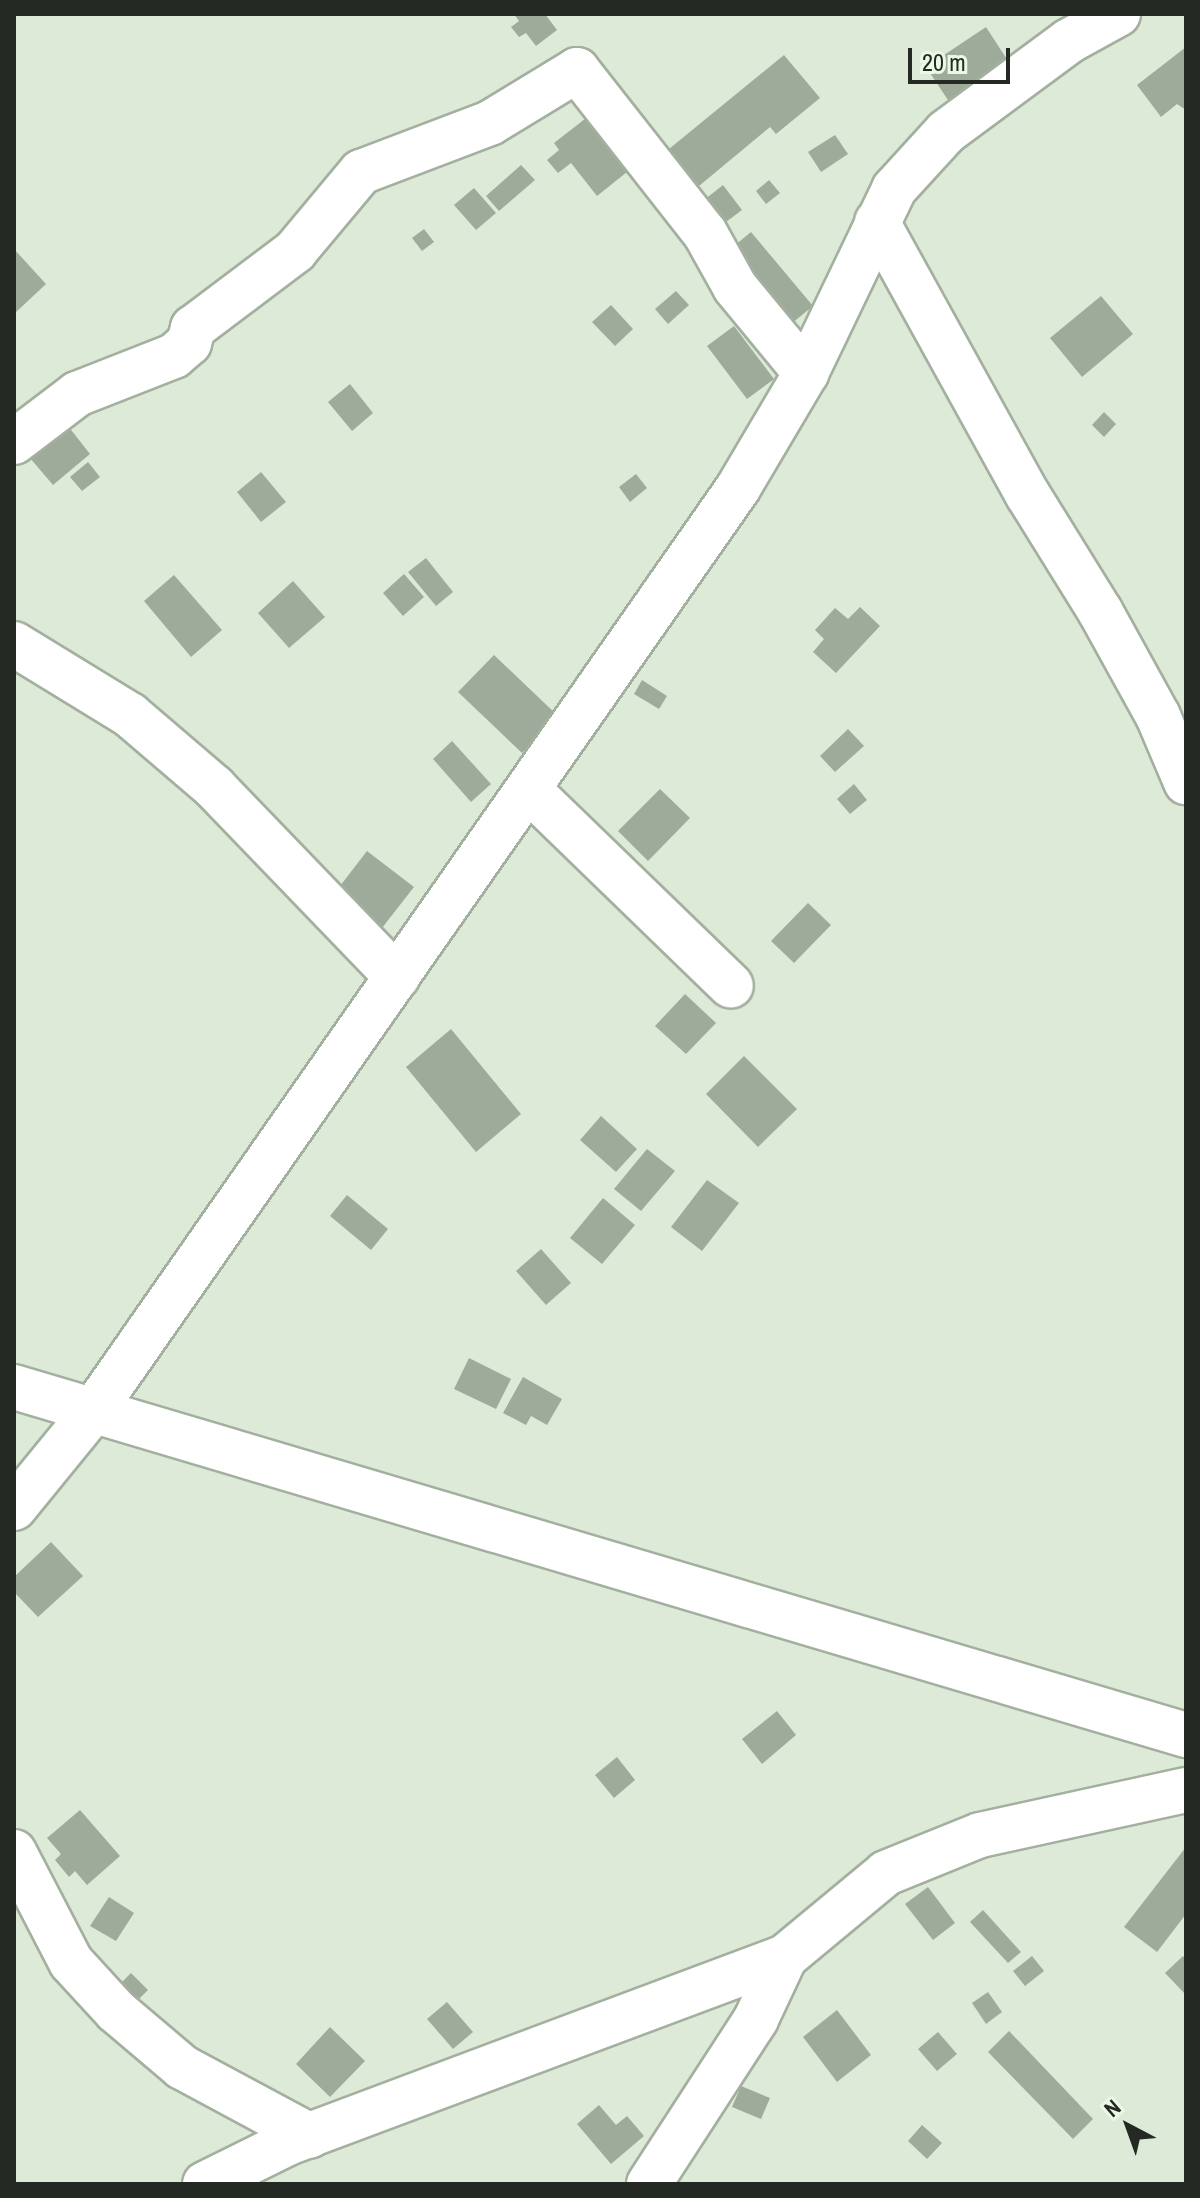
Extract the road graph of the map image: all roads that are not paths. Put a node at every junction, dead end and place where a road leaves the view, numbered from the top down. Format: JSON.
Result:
{"nodes":[{"id":1,"x":1118,"y":14,"type":"edge"},
{"id":2,"x":877,"y":222,"type":"junction"},
{"id":3,"x":806,"y":373,"type":"junction"},
{"id":4,"x":14,"y":442,"type":"edge"},
{"id":5,"x":14,"y":644,"type":"edge"},
{"id":6,"x":1186,"y":782,"type":"edge"},
{"id":7,"x":529,"y":790,"type":"junction"},
{"id":8,"x":397,"y":977,"type":"junction"},
{"id":9,"x":731,"y":986,"type":"dead end"},
{"id":10,"x":14,"y":1387,"type":"edge"},
{"id":11,"x":93,"y":1411,"type":"junction"},
{"id":12,"x":14,"y":1508,"type":"edge"},
{"id":13,"x":1186,"y":1735,"type":"edge"},
{"id":14,"x":1186,"y":1790,"type":"edge"},
{"id":15,"x":14,"y":1852,"type":"edge"},
{"id":16,"x":785,"y":1957,"type":"junction"},
{"id":17,"x":310,"y":2136,"type":"junction"},
{"id":18,"x":205,"y":2184,"type":"edge"},
{"id":19,"x":649,"y":2184,"type":"edge"}],
"edges":[{"from":1,"to":2,"type":"street"},
{"from":2,"to":3,"type":"street"},
{"from":2,"to":6,"type":"street"},
{"from":3,"to":4,"type":"street"},
{"from":3,"to":7,"type":"street"},
{"from":5,"to":8,"type":"street"},
{"from":7,"to":8,"type":"street"},
{"from":7,"to":9,"type":"street"},
{"from":8,"to":11,"type":"street"},
{"from":10,"to":11,"type":"street"},
{"from":11,"to":12,"type":"street"},
{"from":11,"to":13,"type":"street"},
{"from":14,"to":16,"type":"street"},
{"from":15,"to":17,"type":"street"},
{"from":16,"to":17,"type":"street"},
{"from":16,"to":19,"type":"street"},
{"from":17,"to":18,"type":"street"}]}
